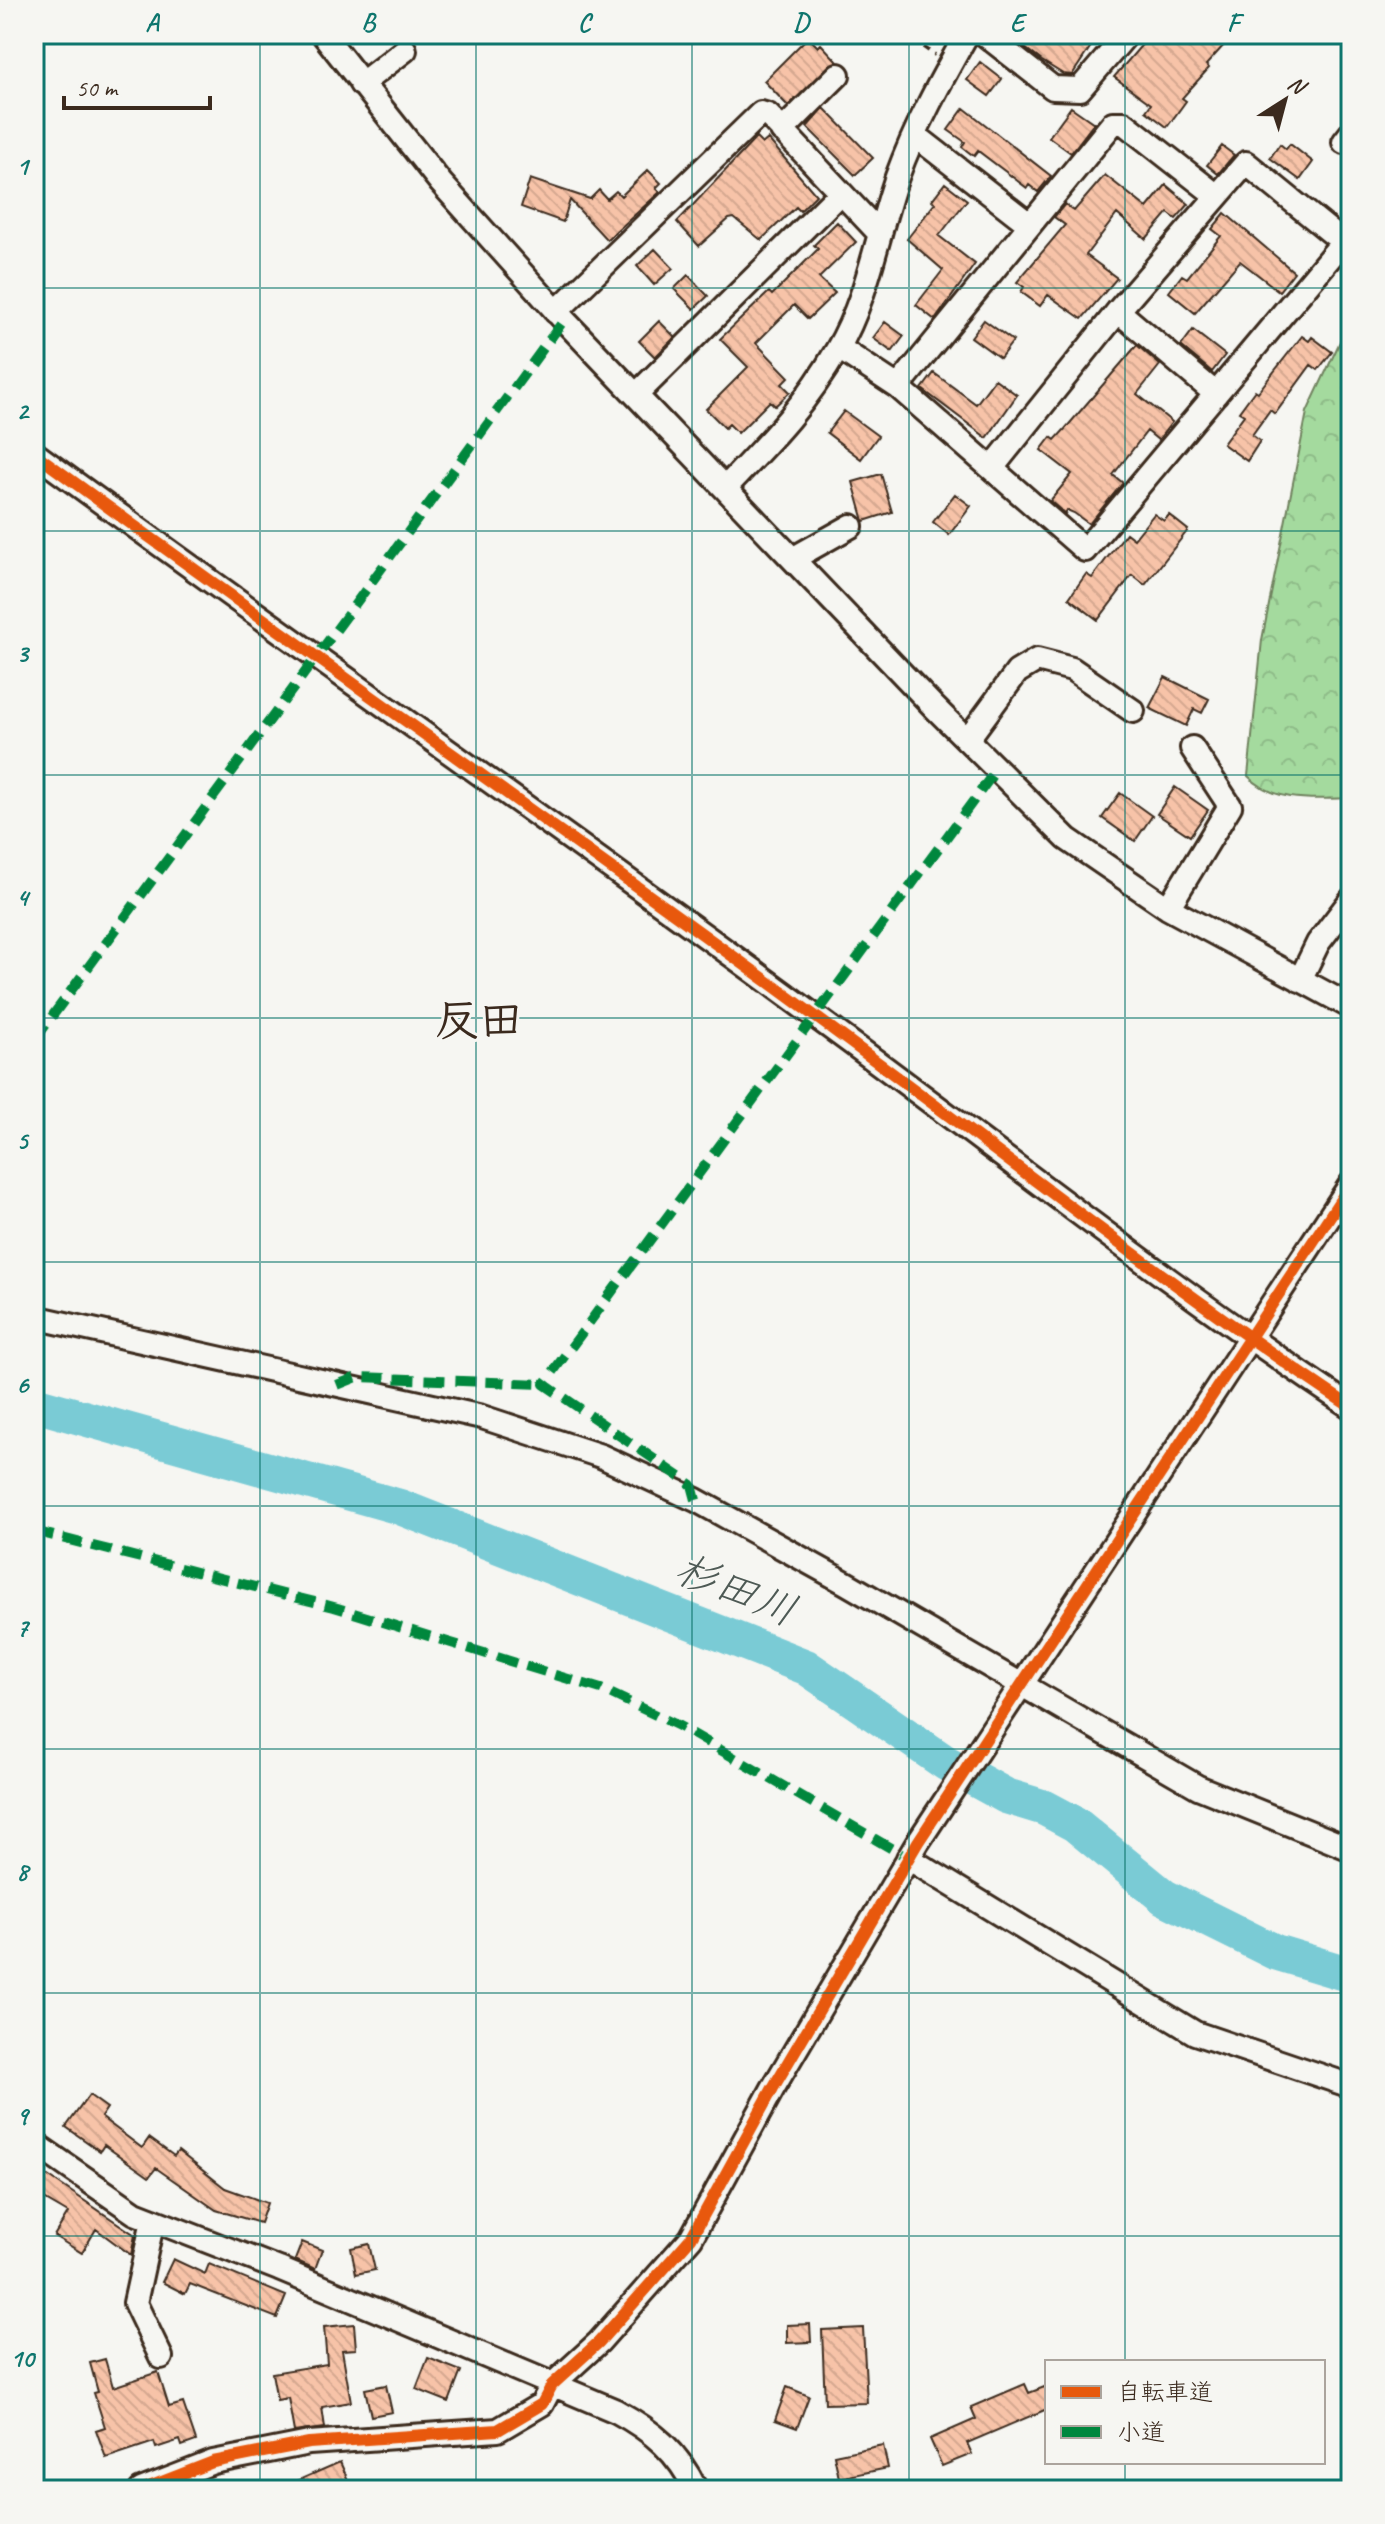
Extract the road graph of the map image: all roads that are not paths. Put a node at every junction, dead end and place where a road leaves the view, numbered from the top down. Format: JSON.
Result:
{"nodes":[{"id":1,"x":323,"y":34,"type":"edge"},
{"id":2,"x":967,"y":34,"type":"edge"},
{"id":3,"x":984,"y":34,"type":"edge"},
{"id":4,"x":1127,"y":34,"type":"edge"},
{"id":5,"x":405,"y":50,"type":"dead end"},
{"id":6,"x":838,"y":75,"type":"dead end"},
{"id":7,"x":361,"y":84,"type":"junction"},
{"id":8,"x":782,"y":131,"type":"junction"},
{"id":9,"x":916,"y":136,"type":"junction"},
{"id":10,"x":839,"y":194,"type":"junction"},
{"id":11,"x":1217,"y":196,"type":"junction"},
{"id":12,"x":1029,"y":224,"type":"junction"},
{"id":13,"x":880,"y":234,"type":"junction"},
{"id":14,"x":1118,"y":311,"type":"junction"},
{"id":15,"x":556,"y":312,"type":"junction"},
{"id":16,"x":839,"y":348,"type":"junction"},
{"id":17,"x":898,"y":387,"type":"junction"},
{"id":18,"x":1216,"y":394,"type":"junction"},
{"id":19,"x":636,"y":395,"type":"junction"},
{"id":20,"x":34,"y":453,"type":"edge"},
{"id":21,"x":992,"y":468,"type":"junction"},
{"id":22,"x":725,"y":488,"type":"junction"},
{"id":23,"x":851,"y":526,"type":"dead end"},
{"id":24,"x":794,"y":558,"type":"junction"},
{"id":25,"x":1133,"y":711,"type":"dead end"},
{"id":26,"x":967,"y":740,"type":"junction"},
{"id":27,"x":1192,"y":748,"type":"dead end"},
{"id":28,"x":1351,"y":900,"type":"edge"},
{"id":29,"x":1168,"y":908,"type":"junction"},
{"id":30,"x":1300,"y":980,"type":"junction"},
{"id":31,"x":1351,"y":1007,"type":"edge"},
{"id":32,"x":1351,"y":1184,"type":"edge"},
{"id":33,"x":34,"y":1317,"type":"edge"},
{"id":34,"x":1249,"y":1339,"type":"junction"},
{"id":35,"x":1351,"y":1407,"type":"edge"},
{"id":36,"x":1017,"y":1693,"type":"junction"},
{"id":37,"x":1351,"y":1849,"type":"edge"},
{"id":38,"x":913,"y":1850,"type":"junction"},
{"id":39,"x":1351,"y":2086,"type":"edge"},
{"id":40,"x":35,"y":2146,"type":"edge"},
{"id":41,"x":153,"y":2220,"type":"junction"},
{"id":42,"x":161,"y":2357,"type":"dead end"},
{"id":43,"x":552,"y":2385,"type":"junction"},
{"id":44,"x":141,"y":2490,"type":"edge"},
{"id":45,"x":696,"y":2490,"type":"edge"}],
"edges":[{"from":1,"to":7,"type":"street"},
{"from":2,"to":9,"type":"street"},
{"from":3,"to":4,"type":"street"},
{"from":5,"to":7,"type":"street"},
{"from":6,"to":8,"type":"street"},
{"from":7,"to":15,"type":"street"},
{"from":8,"to":10,"type":"street"},
{"from":8,"to":15,"type":"street"},
{"from":9,"to":12,"type":"street"},
{"from":9,"to":13,"type":"street"},
{"from":10,"to":13,"type":"street"},
{"from":10,"to":19,"type":"street"},
{"from":11,"to":12,"type":"street"},
{"from":11,"to":14,"type":"street"},
{"from":11,"to":18,"type":"street"},
{"from":12,"to":17,"type":"street"},
{"from":13,"to":16,"type":"street"},
{"from":14,"to":18,"type":"street"},
{"from":14,"to":21,"type":"street"},
{"from":15,"to":19,"type":"street"},
{"from":16,"to":17,"type":"street"},
{"from":16,"to":22,"type":"street"},
{"from":17,"to":21,"type":"street"},
{"from":18,"to":21,"type":"street"},
{"from":19,"to":22,"type":"street"},
{"from":20,"to":34,"type":"street"},
{"from":22,"to":24,"type":"street"},
{"from":23,"to":24,"type":"street"},
{"from":24,"to":26,"type":"street"},
{"from":25,"to":26,"type":"street"},
{"from":26,"to":29,"type":"street"},
{"from":27,"to":29,"type":"street"},
{"from":28,"to":30,"type":"street"},
{"from":29,"to":30,"type":"street"},
{"from":30,"to":31,"type":"street"},
{"from":32,"to":34,"type":"street"},
{"from":33,"to":36,"type":"street"},
{"from":34,"to":35,"type":"street"},
{"from":34,"to":36,"type":"street"},
{"from":36,"to":37,"type":"street"},
{"from":36,"to":38,"type":"street"},
{"from":38,"to":39,"type":"street"},
{"from":38,"to":43,"type":"street"},
{"from":40,"to":41,"type":"street"},
{"from":41,"to":42,"type":"street"},
{"from":41,"to":43,"type":"street"},
{"from":43,"to":44,"type":"street"},
{"from":43,"to":45,"type":"street"}]}
